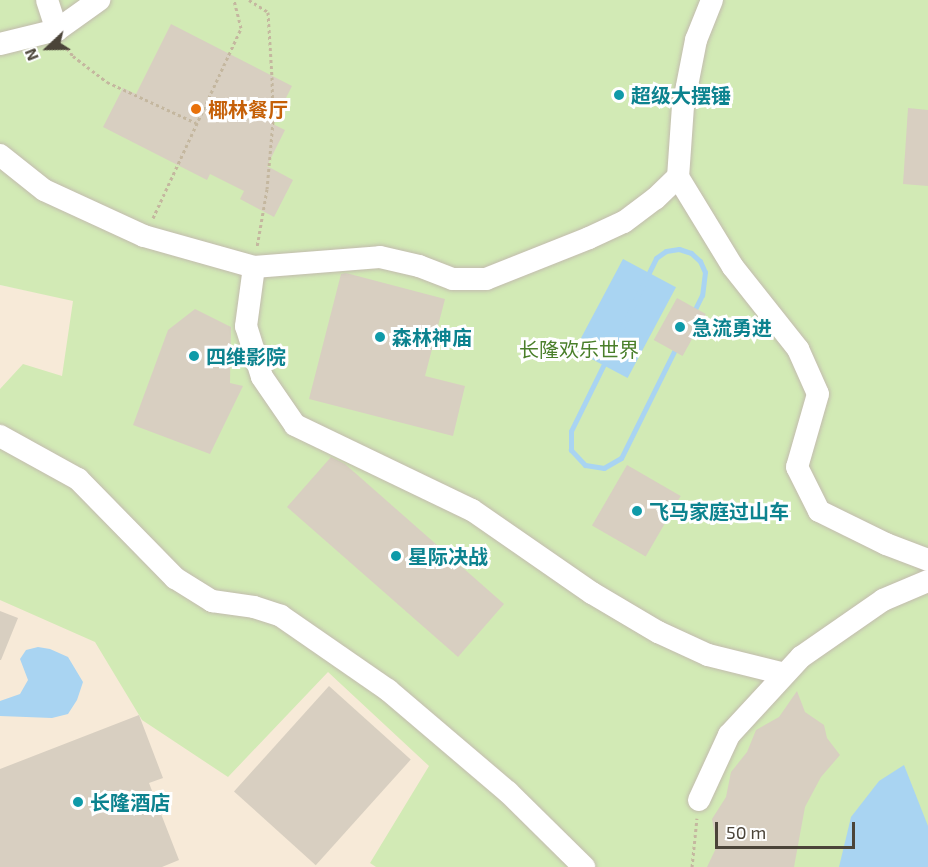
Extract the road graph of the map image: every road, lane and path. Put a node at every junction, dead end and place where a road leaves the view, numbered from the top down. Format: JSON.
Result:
{"nodes":[{"id":1,"x":47,"y":0,"type":"edge"},
{"id":2,"x":99,"y":0,"type":"edge"},
{"id":3,"x":234,"y":0,"type":"edge"},
{"id":4,"x":249,"y":0,"type":"edge"},
{"id":5,"x":712,"y":0,"type":"edge"},
{"id":6,"x":57,"y":30,"type":"junction"},
{"id":7,"x":0,"y":44,"type":"edge"},
{"id":8,"x":196,"y":123,"type":"junction"},
{"id":9,"x":0,"y":155,"type":"edge"},
{"id":10,"x":678,"y":177,"type":"junction"},
{"id":11,"x":144,"y":236,"type":"junction"},
{"id":12,"x":254,"y":267,"type":"junction"},
{"id":13,"x":0,"y":436,"type":"edge"},
{"id":14,"x":928,"y":560,"type":"edge"},
{"id":15,"x":928,"y":581,"type":"edge"},
{"id":16,"x":785,"y":674,"type":"junction"},
{"id":17,"x":699,"y":800,"type":"joint"},
{"id":18,"x":584,"y":867,"type":"edge"},
{"id":19,"x":692,"y":867,"type":"edge"}],
"edges":[{"from":1,"to":6,"type":"street"},
{"from":2,"to":6,"type":"street"},
{"from":3,"to":8,"type":"path"},
{"from":4,"to":12,"type":"path"},
{"from":5,"to":10,"type":"street"},
{"from":6,"to":7,"type":"street"},
{"from":6,"to":8,"type":"path"},
{"from":8,"to":11,"type":"path"},
{"from":9,"to":11,"type":"street"},
{"from":10,"to":12,"type":"street"},
{"from":10,"to":14,"type":"street"},
{"from":11,"to":12,"type":"street"},
{"from":12,"to":16,"type":"street"},
{"from":13,"to":18,"type":"street"},
{"from":15,"to":16,"type":"street"},
{"from":16,"to":17,"type":"street"},
{"from":17,"to":19,"type":"path"}]}
